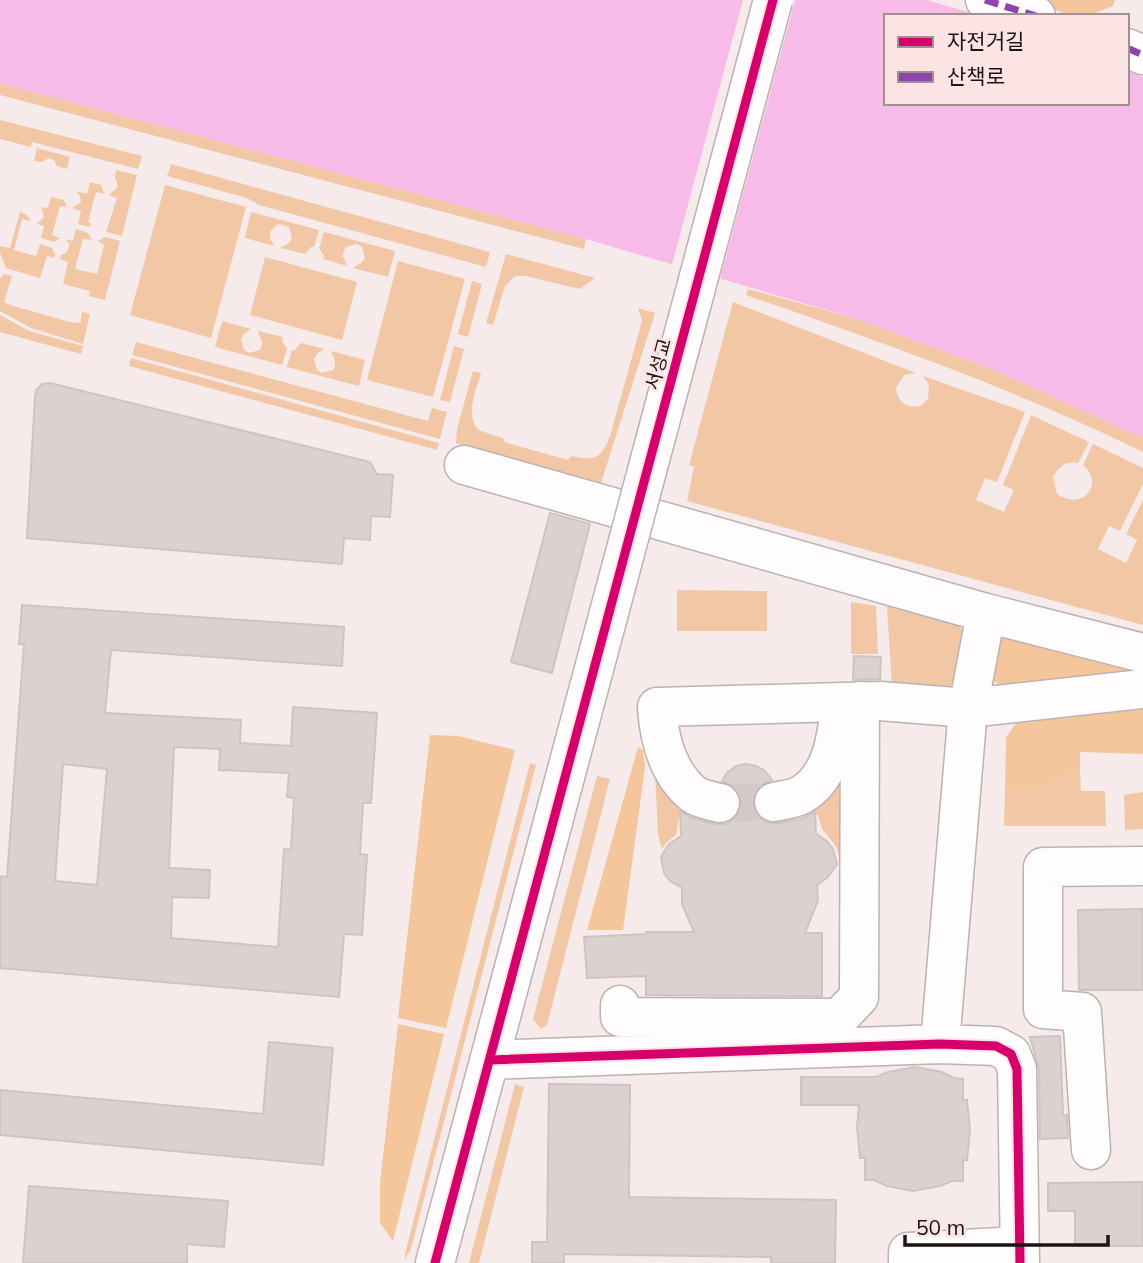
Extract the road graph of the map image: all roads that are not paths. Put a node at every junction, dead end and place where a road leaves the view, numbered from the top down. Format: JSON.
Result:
{"nodes":[{"id":1,"x":774,"y":0,"type":"edge"},
{"id":2,"x":985,"y":0,"type":"edge"},
{"id":3,"x":1030,"y":14,"type":"edge"},
{"id":4,"x":464,"y":464,"type":"dead end"},
{"id":5,"x":986,"y":613,"type":"junction"},
{"id":6,"x":1143,"y":653,"type":"edge"},
{"id":7,"x":1143,"y":689,"type":"edge"},
{"id":8,"x":850,"y":701,"type":"junction"},
{"id":9,"x":968,"y":708,"type":"junction"},
{"id":10,"x":774,"y":802,"type":"tunnel mouth"},
{"id":11,"x":720,"y":803,"type":"tunnel mouth"},
{"id":12,"x":1143,"y":866,"type":"edge"},
{"id":13,"x":620,"y":1005,"type":"dead end"},
{"id":14,"x":940,"y":1044,"type":"junction"},
{"id":15,"x":491,"y":1060,"type":"junction"},
{"id":16,"x":1091,"y":1150,"type":"dead end"},
{"id":17,"x":1020,"y":1254,"type":"edge"},
{"id":18,"x":435,"y":1263,"type":"edge"},
{"id":19,"x":908,"y":1263,"type":"edge"}],
"edges":[{"from":1,"to":15,"type":"street","name":"서성교","bridge":true},
{"from":2,"to":3,"type":"street"},
{"from":4,"to":5,"type":"street"},
{"from":5,"to":6,"type":"street"},
{"from":5,"to":9,"type":"street"},
{"from":7,"to":9,"type":"street"},
{"from":8,"to":9,"type":"street"},
{"from":8,"to":10,"type":"street"},
{"from":8,"to":11,"type":"street"},
{"from":8,"to":13,"type":"street"},
{"from":9,"to":14,"type":"street"},
{"from":12,"to":16,"type":"street"},
{"from":14,"to":15,"type":"street"},
{"from":14,"to":17,"type":"street"},
{"from":15,"to":18,"type":"street","name":"서성교"},
{"from":17,"to":19,"type":"street"}]}
